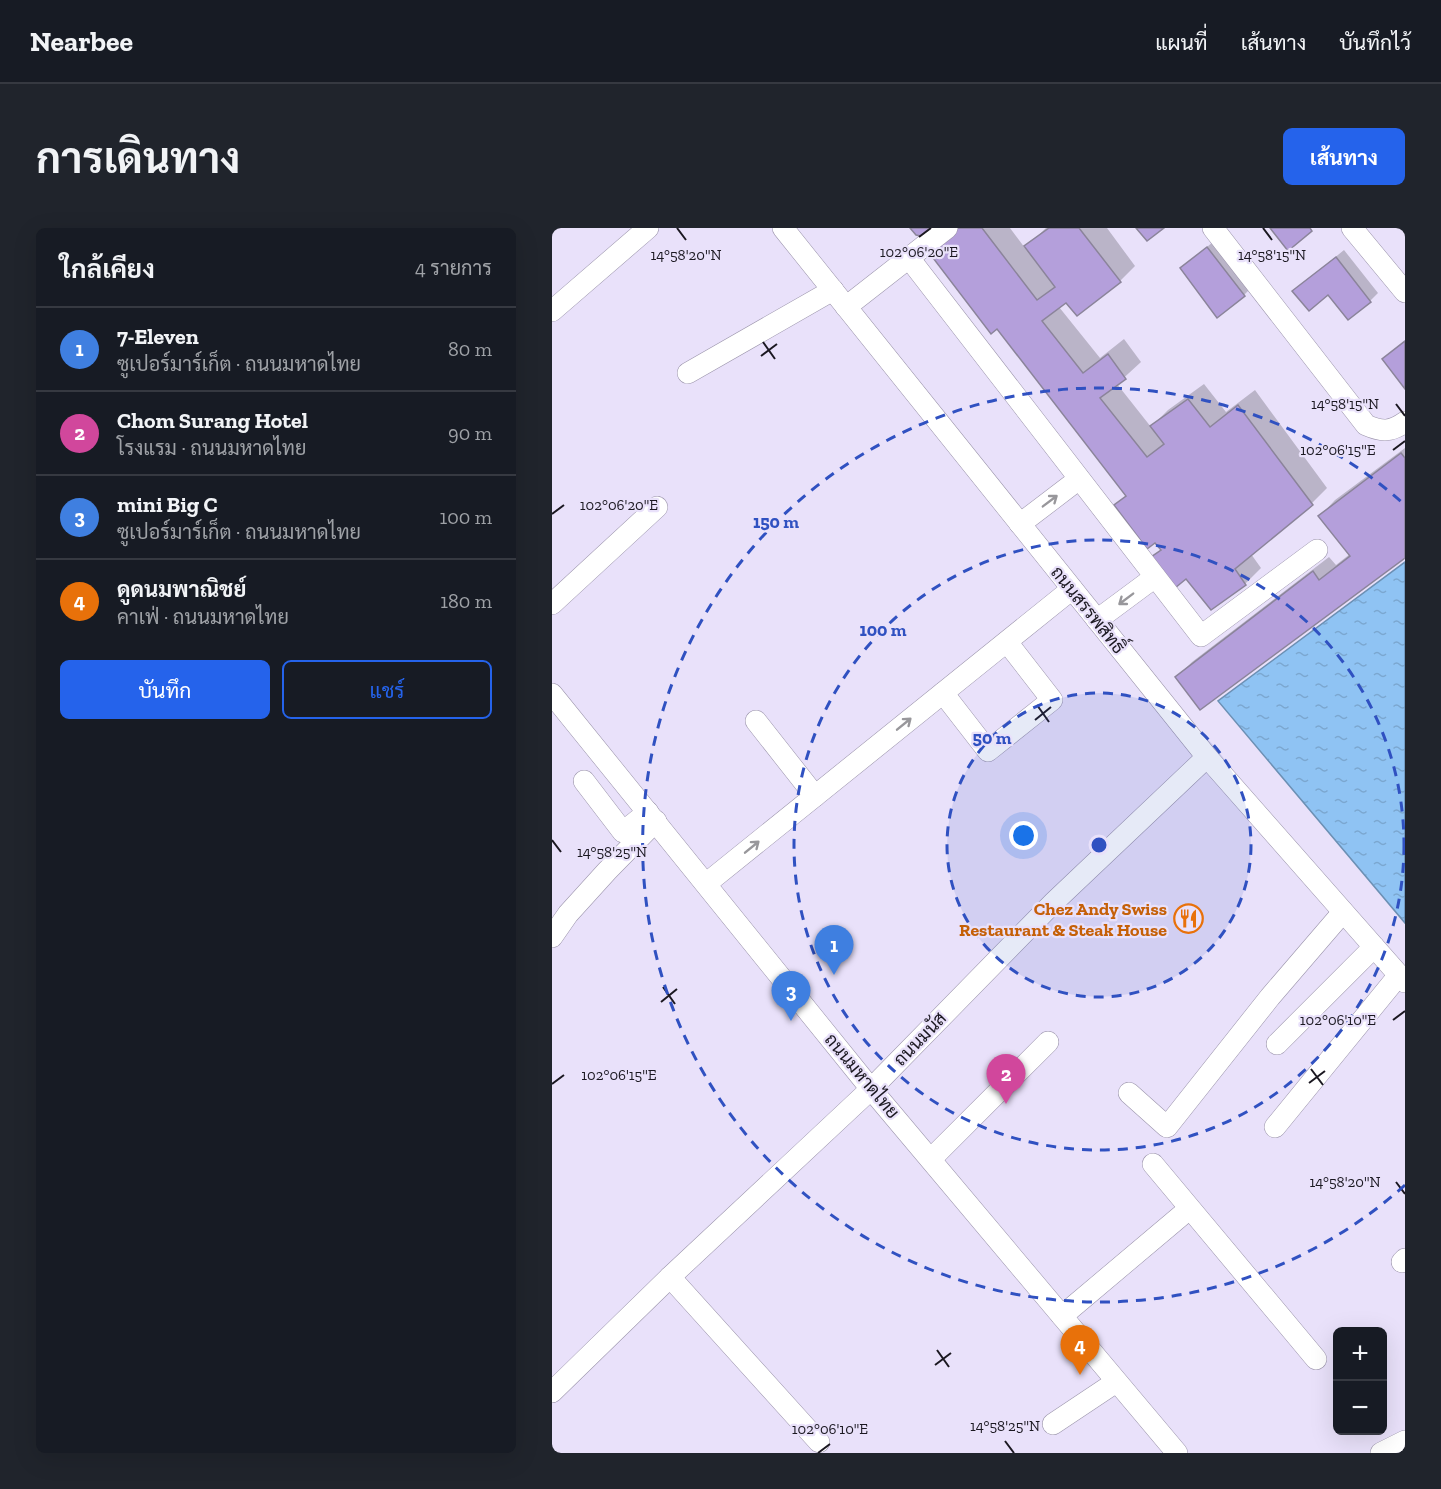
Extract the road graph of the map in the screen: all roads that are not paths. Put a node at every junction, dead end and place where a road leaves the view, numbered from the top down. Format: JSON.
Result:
{"nodes":[{"id":1,"x":783,"y":228,"type":"edge"},
{"id":2,"x":947,"y":228,"type":"edge"},
{"id":3,"x":1213,"y":228,"type":"edge"},
{"id":4,"x":1352,"y":228,"type":"edge"},
{"id":5,"x":643,"y":230,"type":"edge"},
{"id":6,"x":909,"y":258,"type":"junction"},
{"id":7,"x":1405,"y":292,"type":"edge"},
{"id":8,"x":840,"y":299,"type":"junction"},
{"id":9,"x":552,"y":311,"type":"edge"},
{"id":10,"x":688,"y":373,"type":"dead end"},
{"id":11,"x":1405,"y":422,"type":"edge"},
{"id":12,"x":1079,"y":479,"type":"junction"},
{"id":13,"x":657,"y":507,"type":"dead end"},
{"id":14,"x":1020,"y":524,"type":"junction"},
{"id":15,"x":1317,"y":550,"type":"dead end"},
{"id":16,"x":1155,"y":577,"type":"junction"},
{"id":17,"x":1072,"y":589,"type":"junction"},
{"id":18,"x":552,"y":604,"type":"edge"},
{"id":19,"x":1097,"y":620,"type":"junction"},
{"id":20,"x":1007,"y":642,"type":"junction"},
{"id":21,"x":943,"y":693,"type":"junction"},
{"id":22,"x":552,"y":694,"type":"edge"},
{"id":23,"x":756,"y":721,"type":"dead end"},
{"id":24,"x":1207,"y":757,"type":"junction"},
{"id":25,"x":584,"y":781,"type":"dead end"},
{"id":26,"x":815,"y":796,"type":"junction"},
{"id":27,"x":652,"y":817,"type":"junction"},
{"id":28,"x":707,"y":883,"type":"junction"},
{"id":29,"x":1343,"y":912,"type":"junction"},
{"id":30,"x":552,"y":937,"type":"edge"},
{"id":31,"x":1374,"y":947,"type":"junction"},
{"id":32,"x":1402,"y":978,"type":"edge"},
{"id":33,"x":1048,"y":1042,"type":"dead end"},
{"id":34,"x":1277,"y":1044,"type":"dead end"},
{"id":35,"x":872,"y":1089,"type":"junction"},
{"id":36,"x":1129,"y":1093,"type":"dead end"},
{"id":37,"x":1275,"y":1127,"type":"dead end"},
{"id":38,"x":932,"y":1158,"type":"junction"},
{"id":39,"x":1152,"y":1164,"type":"dead end"},
{"id":40,"x":1189,"y":1209,"type":"junction"},
{"id":41,"x":670,"y":1276,"type":"junction"},
{"id":42,"x":1062,"y":1316,"type":"junction"},
{"id":43,"x":1316,"y":1359,"type":"dead end"},
{"id":44,"x":1116,"y":1382,"type":"junction"},
{"id":45,"x":552,"y":1392,"type":"edge"},
{"id":46,"x":1053,"y":1424,"type":"dead end"},
{"id":47,"x":1405,"y":1441,"type":"edge"},
{"id":48,"x":819,"y":1442,"type":"dead end"},
{"id":49,"x":1177,"y":1453,"type":"edge"},
{"id":50,"x":1381,"y":1453,"type":"edge"}],
"edges":[{"from":1,"to":8,"type":"street","name":"ถนนสรรพสิทธิ์"},
{"from":2,"to":6,"type":"street"},
{"from":3,"to":11,"type":"street"},
{"from":4,"to":7,"type":"street"},
{"from":5,"to":9,"type":"street"},
{"from":6,"to":8,"type":"street"},
{"from":6,"to":12,"type":"street"},
{"from":8,"to":10,"type":"street"},
{"from":8,"to":14,"type":"street","name":"ถนนสรรพสิทธิ์"},
{"from":14,"to":12,"type":"street","one_way":true},
{"from":12,"to":16,"type":"street"},
{"from":13,"to":18,"type":"street"},
{"from":14,"to":17,"type":"street","name":"ถนนสรรพสิทธิ์"},
{"from":15,"to":16,"type":"street"},
{"from":16,"to":19,"type":"street","one_way":true},
{"from":17,"to":19,"type":"street","name":"ถนนสรรพสิทธิ์"},
{"from":17,"to":20,"type":"street"},
{"from":19,"to":24,"type":"street","name":"ถนนสรรพสิทธิ์"},
{"from":20,"to":21,"type":"street"},
{"from":20,"to":21,"type":"street"},
{"from":26,"to":21,"type":"street","one_way":true},
{"from":22,"to":27,"type":"street","name":"ถนนมหาดไทย"},
{"from":23,"to":26,"type":"street"},
{"from":24,"to":29,"type":"street","name":"ถนนสรรพสิทธิ์"},
{"from":24,"to":35,"type":"street","name":"ถนนมนัส"},
{"from":25,"to":27,"type":"street"},
{"from":28,"to":26,"type":"street","one_way":true},
{"from":27,"to":28,"type":"street","name":"ถนนมหาดไทย"},
{"from":27,"to":30,"type":"street"},
{"from":28,"to":35,"type":"street","name":"ถนนมหาดไทย"},
{"from":29,"to":31,"type":"street","name":"ถนนสรรพสิทธิ์"},
{"from":29,"to":36,"type":"street"},
{"from":31,"to":32,"type":"street","name":"ถนนสรรพสิทธิ์"},
{"from":31,"to":34,"type":"street"},
{"from":32,"to":37,"type":"street"},
{"from":33,"to":38,"type":"street"},
{"from":35,"to":38,"type":"street","name":"ถนนมหาดไทย"},
{"from":35,"to":41,"type":"street","name":"ถนนมนัส"},
{"from":38,"to":42,"type":"street","name":"ถนนมหาดไทย"},
{"from":39,"to":40,"type":"street"},
{"from":40,"to":42,"type":"street"},
{"from":40,"to":43,"type":"street"},
{"from":41,"to":45,"type":"street","name":"ถนนมนัส"},
{"from":41,"to":48,"type":"street"},
{"from":42,"to":44,"type":"street","name":"ถนนมหาดไทย"},
{"from":44,"to":46,"type":"street"},
{"from":44,"to":49,"type":"street","name":"ถนนมหาดไทย"},
{"from":47,"to":50,"type":"street"}]}
